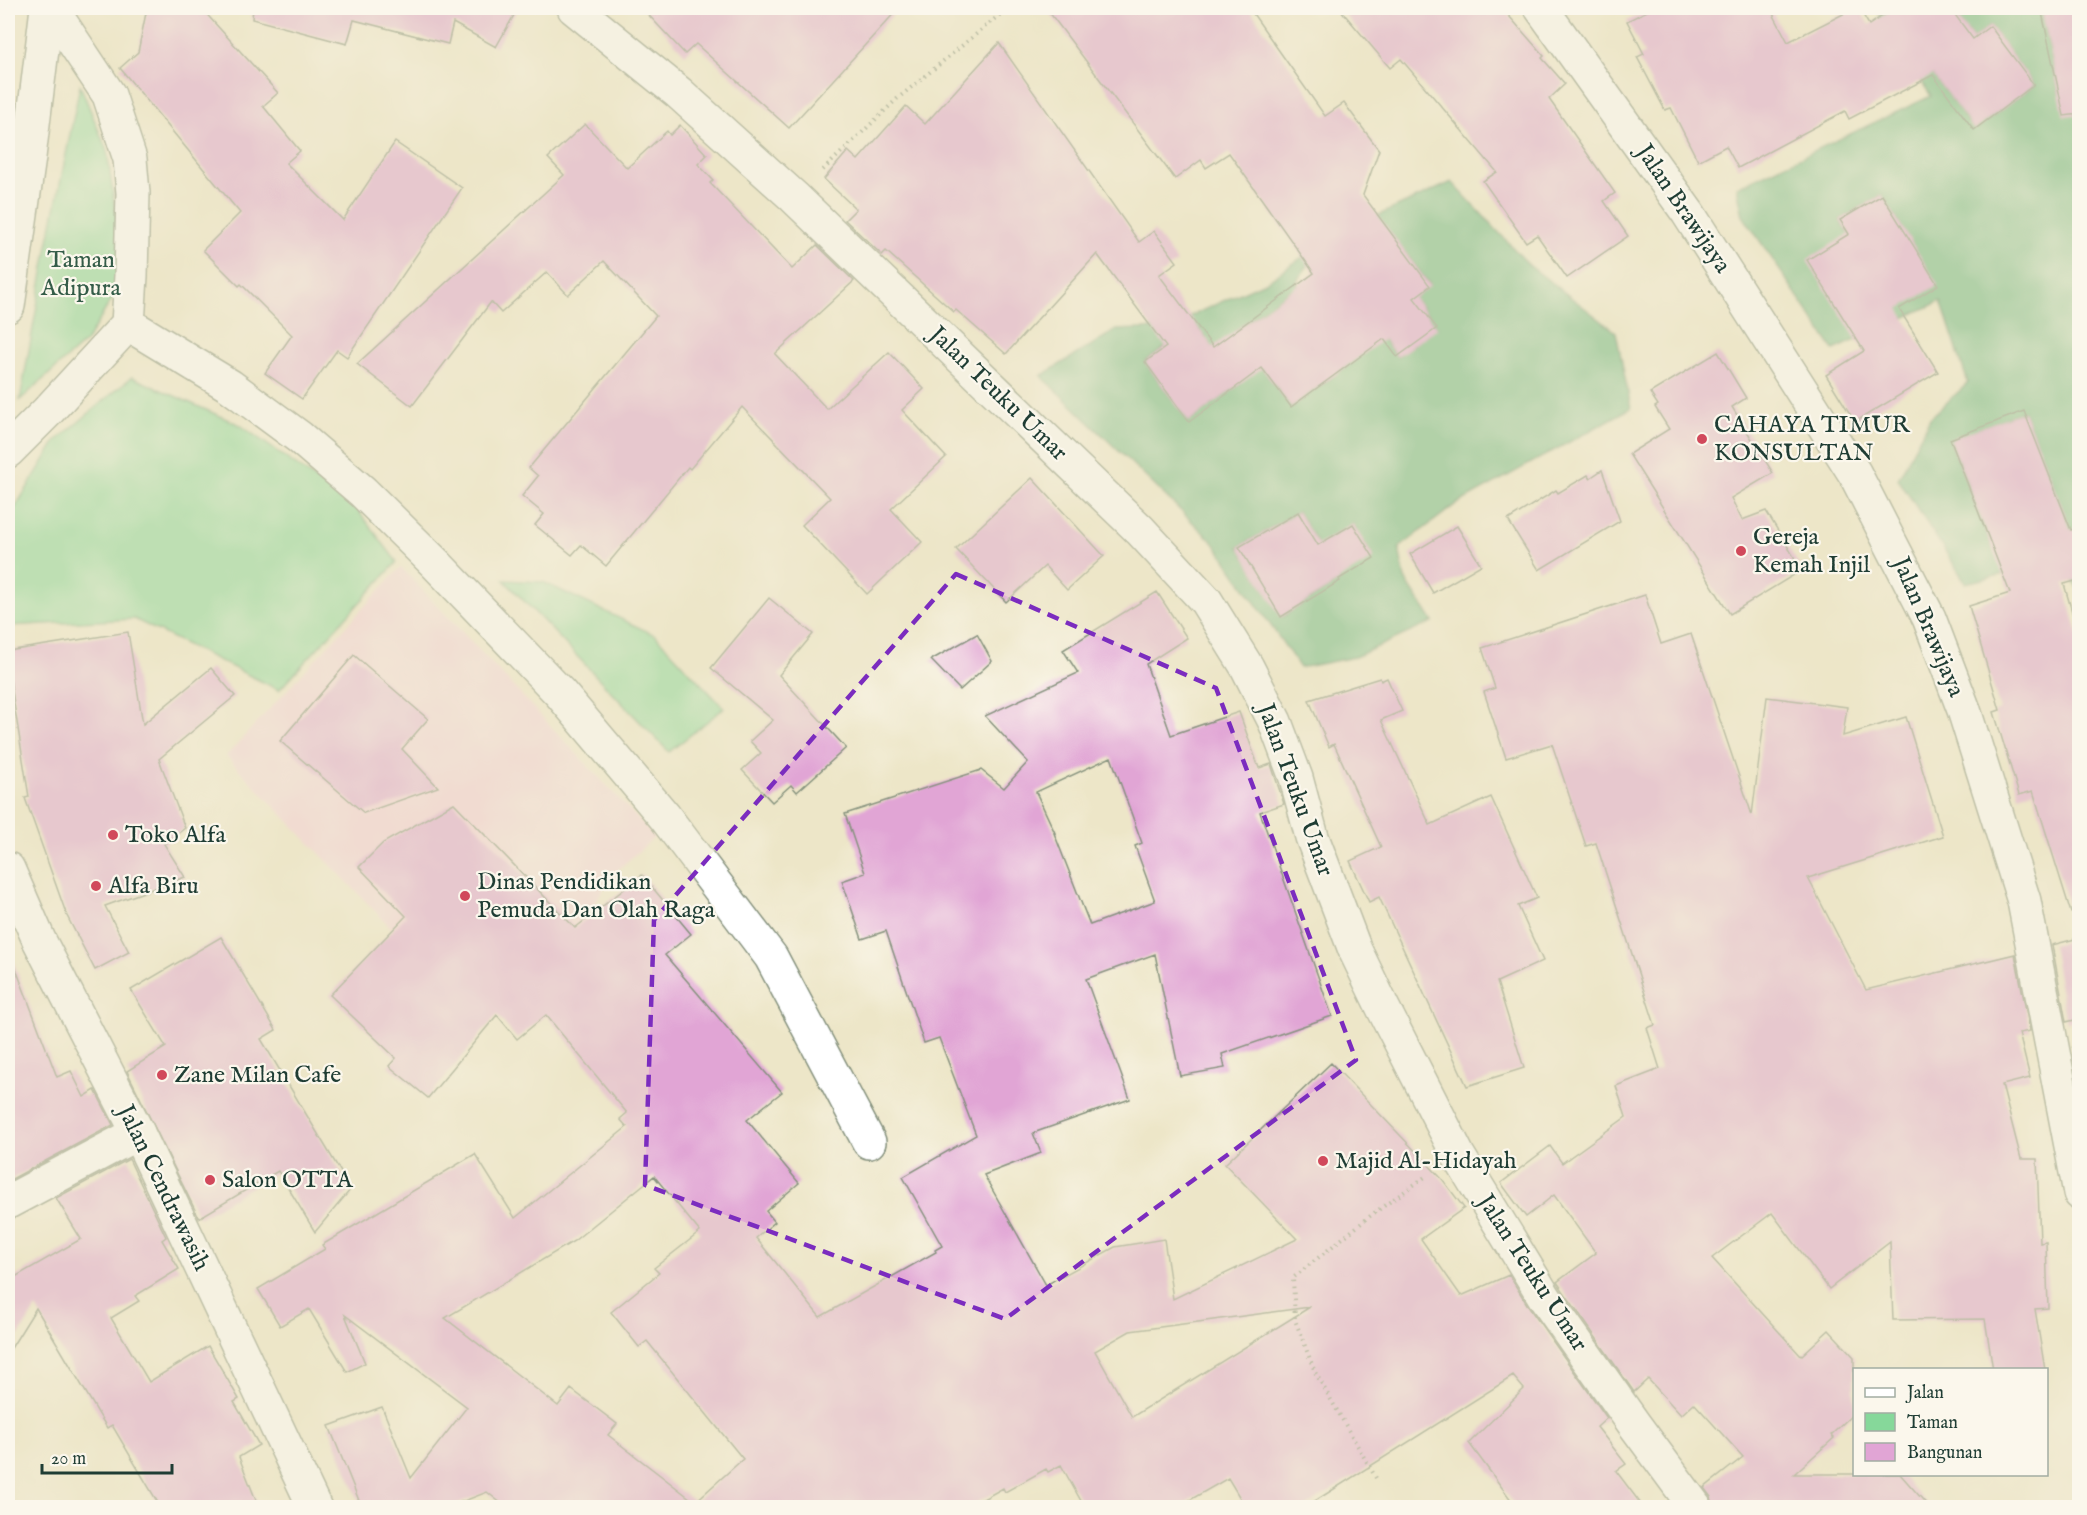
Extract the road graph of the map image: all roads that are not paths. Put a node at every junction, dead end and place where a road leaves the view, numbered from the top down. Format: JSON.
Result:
{"nodes":[{"id":1,"x":49,"y":8,"type":"edge"},
{"id":2,"x":574,"y":8,"type":"edge"},
{"id":3,"x":1541,"y":8,"type":"edge"},
{"id":4,"x":8,"y":306,"type":"edge"},
{"id":5,"x":128,"y":324,"type":"junction"},
{"id":6,"x":8,"y":451,"type":"edge"},
{"id":7,"x":8,"y":869,"type":"edge"},
{"id":8,"x":138,"y":1133,"type":"junction"},
{"id":9,"x":869,"y":1142,"type":"dead end"},
{"id":10,"x":2079,"y":1193,"type":"edge"},
{"id":11,"x":8,"y":1202,"type":"edge"},
{"id":12,"x":315,"y":1508,"type":"edge"},
{"id":13,"x":1696,"y":1508,"type":"edge"}],
"edges":[{"from":1,"to":4,"type":"street"},
{"from":1,"to":5,"type":"street"},
{"from":2,"to":13,"type":"street","name":"Jalan Teuku Umar"},
{"from":3,"to":10,"type":"street","name":"Jalan Brawijaya"},
{"from":5,"to":6,"type":"street"},
{"from":5,"to":9,"type":"street"},
{"from":7,"to":8,"type":"street","name":"Jalan Cendrawasih"},
{"from":8,"to":11,"type":"street"},
{"from":8,"to":12,"type":"street","name":"Jalan Cendrawasih"}]}
